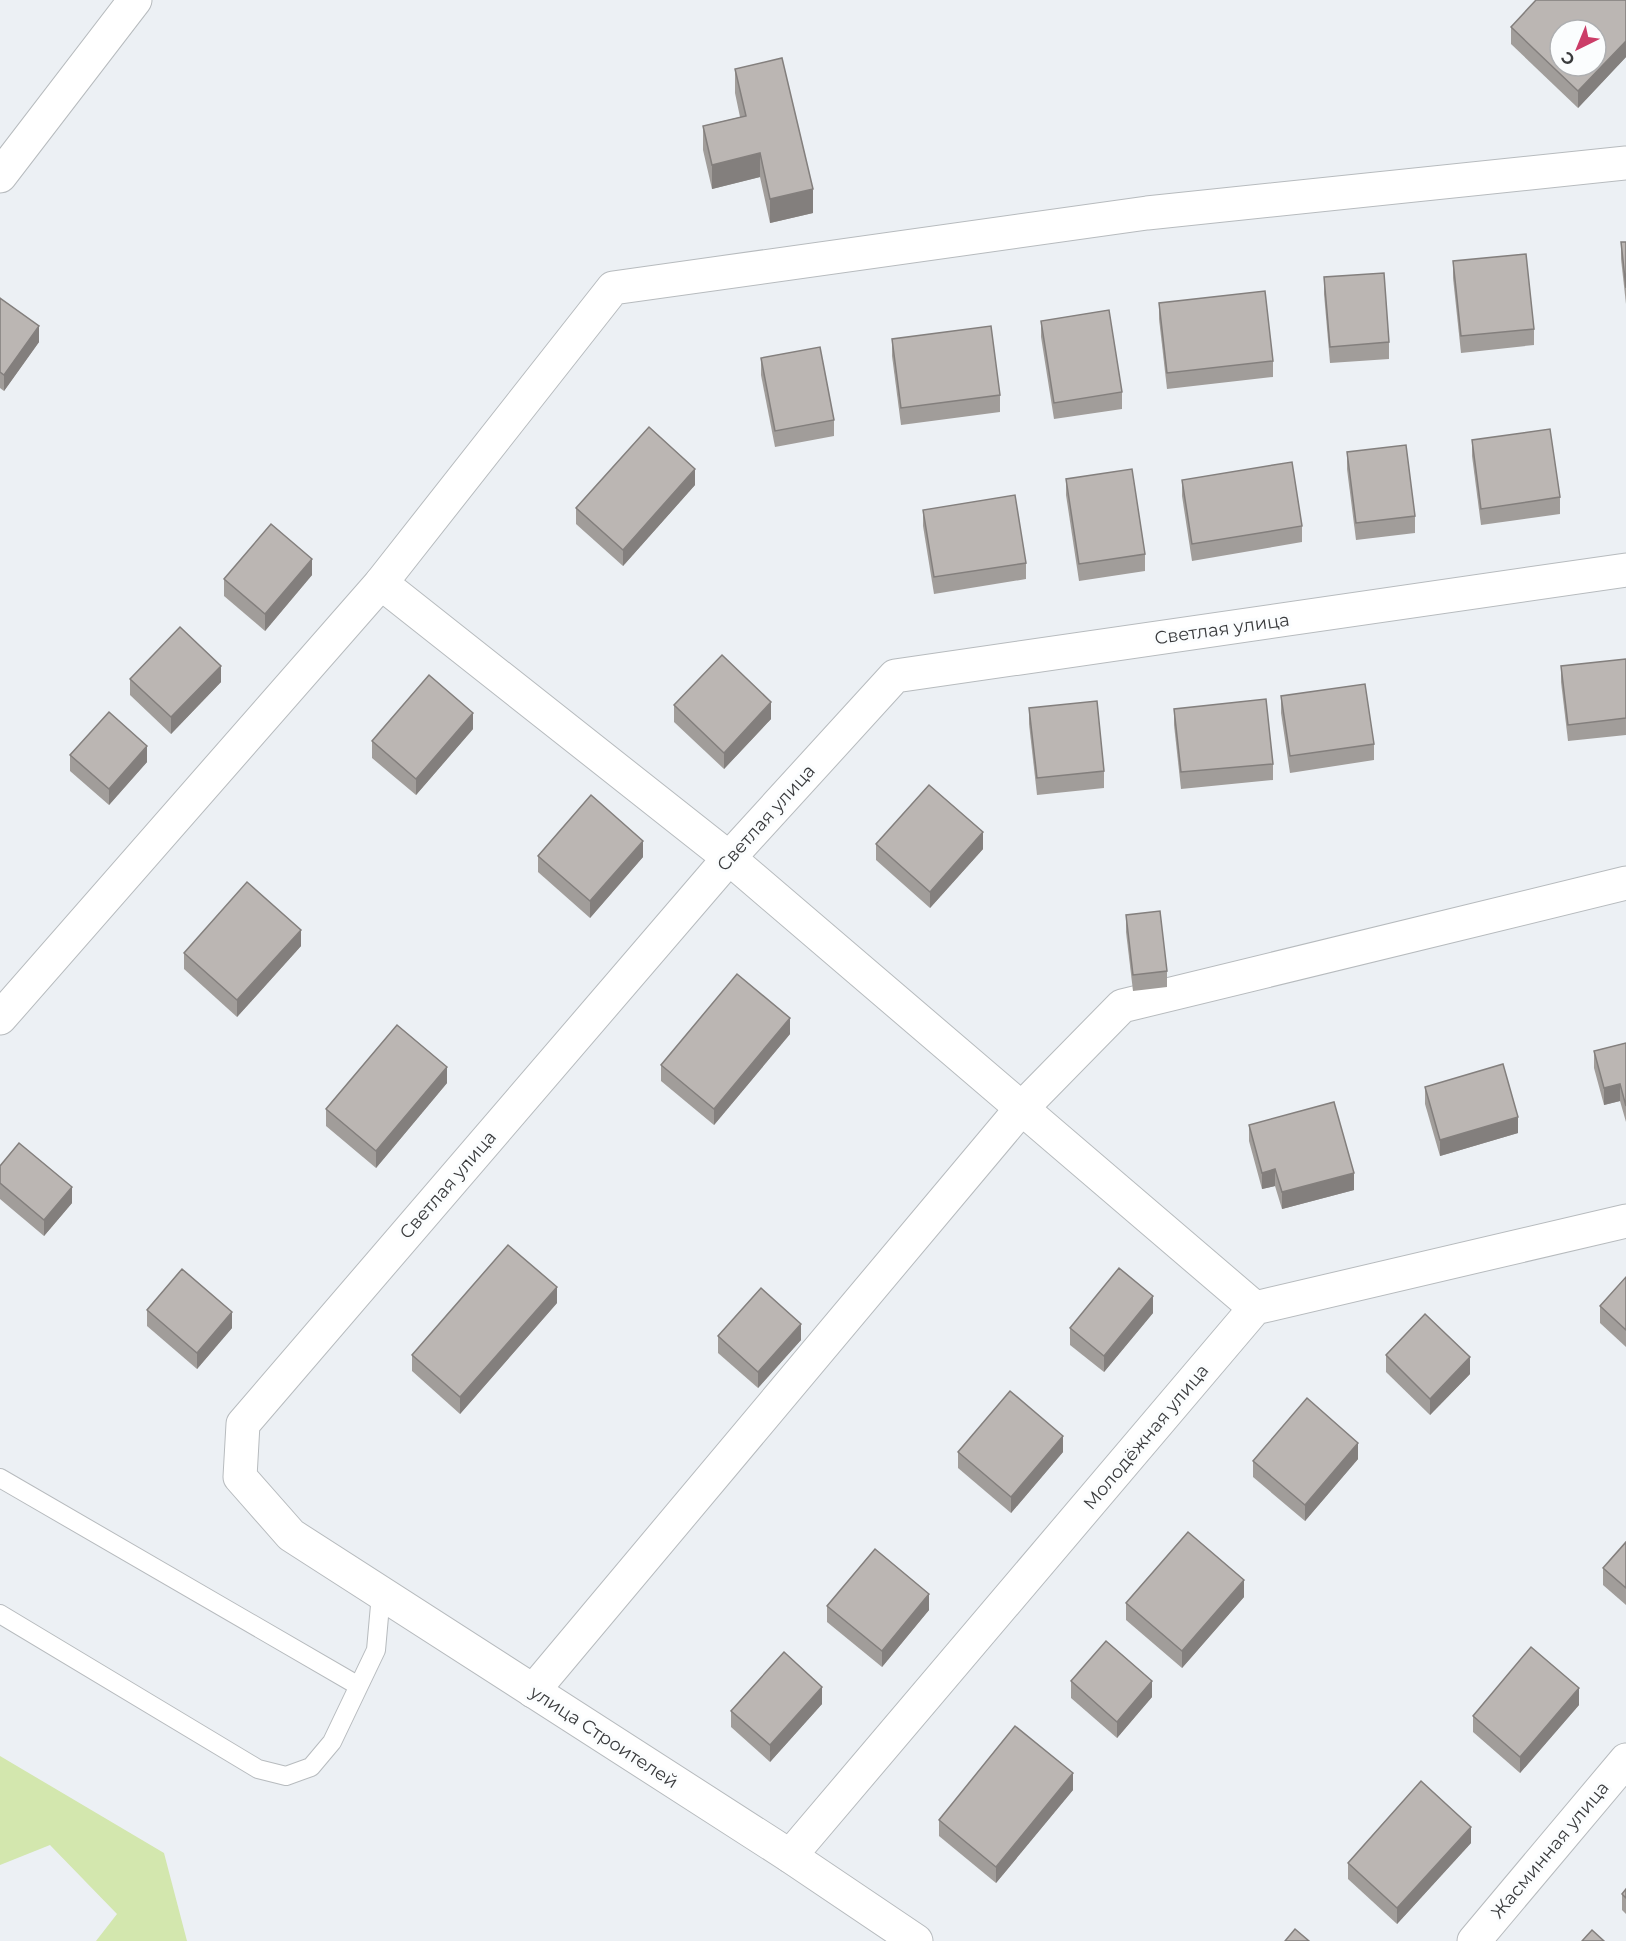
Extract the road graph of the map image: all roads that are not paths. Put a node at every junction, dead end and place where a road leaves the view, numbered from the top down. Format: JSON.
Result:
{"nodes":[{"id":1,"x":135,"y":0,"type":"edge"},
{"id":2,"x":1626,"y":163,"type":"edge"},
{"id":3,"x":0,"y":176,"type":"edge"},
{"id":4,"x":1626,"y":570,"type":"edge"},
{"id":5,"x":381,"y":583,"type":"junction"},
{"id":6,"x":729,"y":858,"type":"junction"},
{"id":7,"x":1626,"y":883,"type":"edge"},
{"id":8,"x":0,"y":1018,"type":"edge"},
{"id":9,"x":1020,"y":1110,"type":"junction"},
{"id":10,"x":1626,"y":1221,"type":"edge"},
{"id":11,"x":1255,"y":1308,"type":"junction"},
{"id":12,"x":0,"y":1478,"type":"edge"},
{"id":13,"x":291,"y":1535,"type":"joint"},
{"id":14,"x":381,"y":1594,"type":"junction"},
{"id":15,"x":0,"y":1614,"type":"edge"},
{"id":16,"x":357,"y":1685,"type":"junction"},
{"id":17,"x":533,"y":1691,"type":"junction"},
{"id":18,"x":1626,"y":1760,"type":"edge"},
{"id":19,"x":790,"y":1856,"type":"junction"},
{"id":20,"x":916,"y":1941,"type":"edge"},
{"id":21,"x":1474,"y":1941,"type":"edge"}],
"edges":[{"from":1,"to":3,"type":"street"},
{"from":2,"to":5,"type":"street"},
{"from":4,"to":6,"type":"street","name":"Светлая улица"},
{"from":5,"to":6,"type":"street"},
{"from":5,"to":8,"type":"street"},
{"from":6,"to":9,"type":"street"},
{"from":6,"to":13,"type":"street","name":"Светлая улица"},
{"from":7,"to":9,"type":"street"},
{"from":9,"to":11,"type":"street"},
{"from":9,"to":17,"type":"street"},
{"from":10,"to":11,"type":"street"},
{"from":11,"to":19,"type":"street","name":"Молодёжная улица"},
{"from":12,"to":16,"type":"lane"},
{"from":13,"to":14,"type":"street","name":"улица Строителей"},
{"from":14,"to":16,"type":"lane"},
{"from":14,"to":17,"type":"street","name":"улица Строителей"},
{"from":15,"to":16,"type":"lane"},
{"from":17,"to":19,"type":"street","name":"улица Строителей"},
{"from":18,"to":21,"type":"street","name":"Жасминная улица"},
{"from":19,"to":20,"type":"street","name":"улица Строителей"}]}
